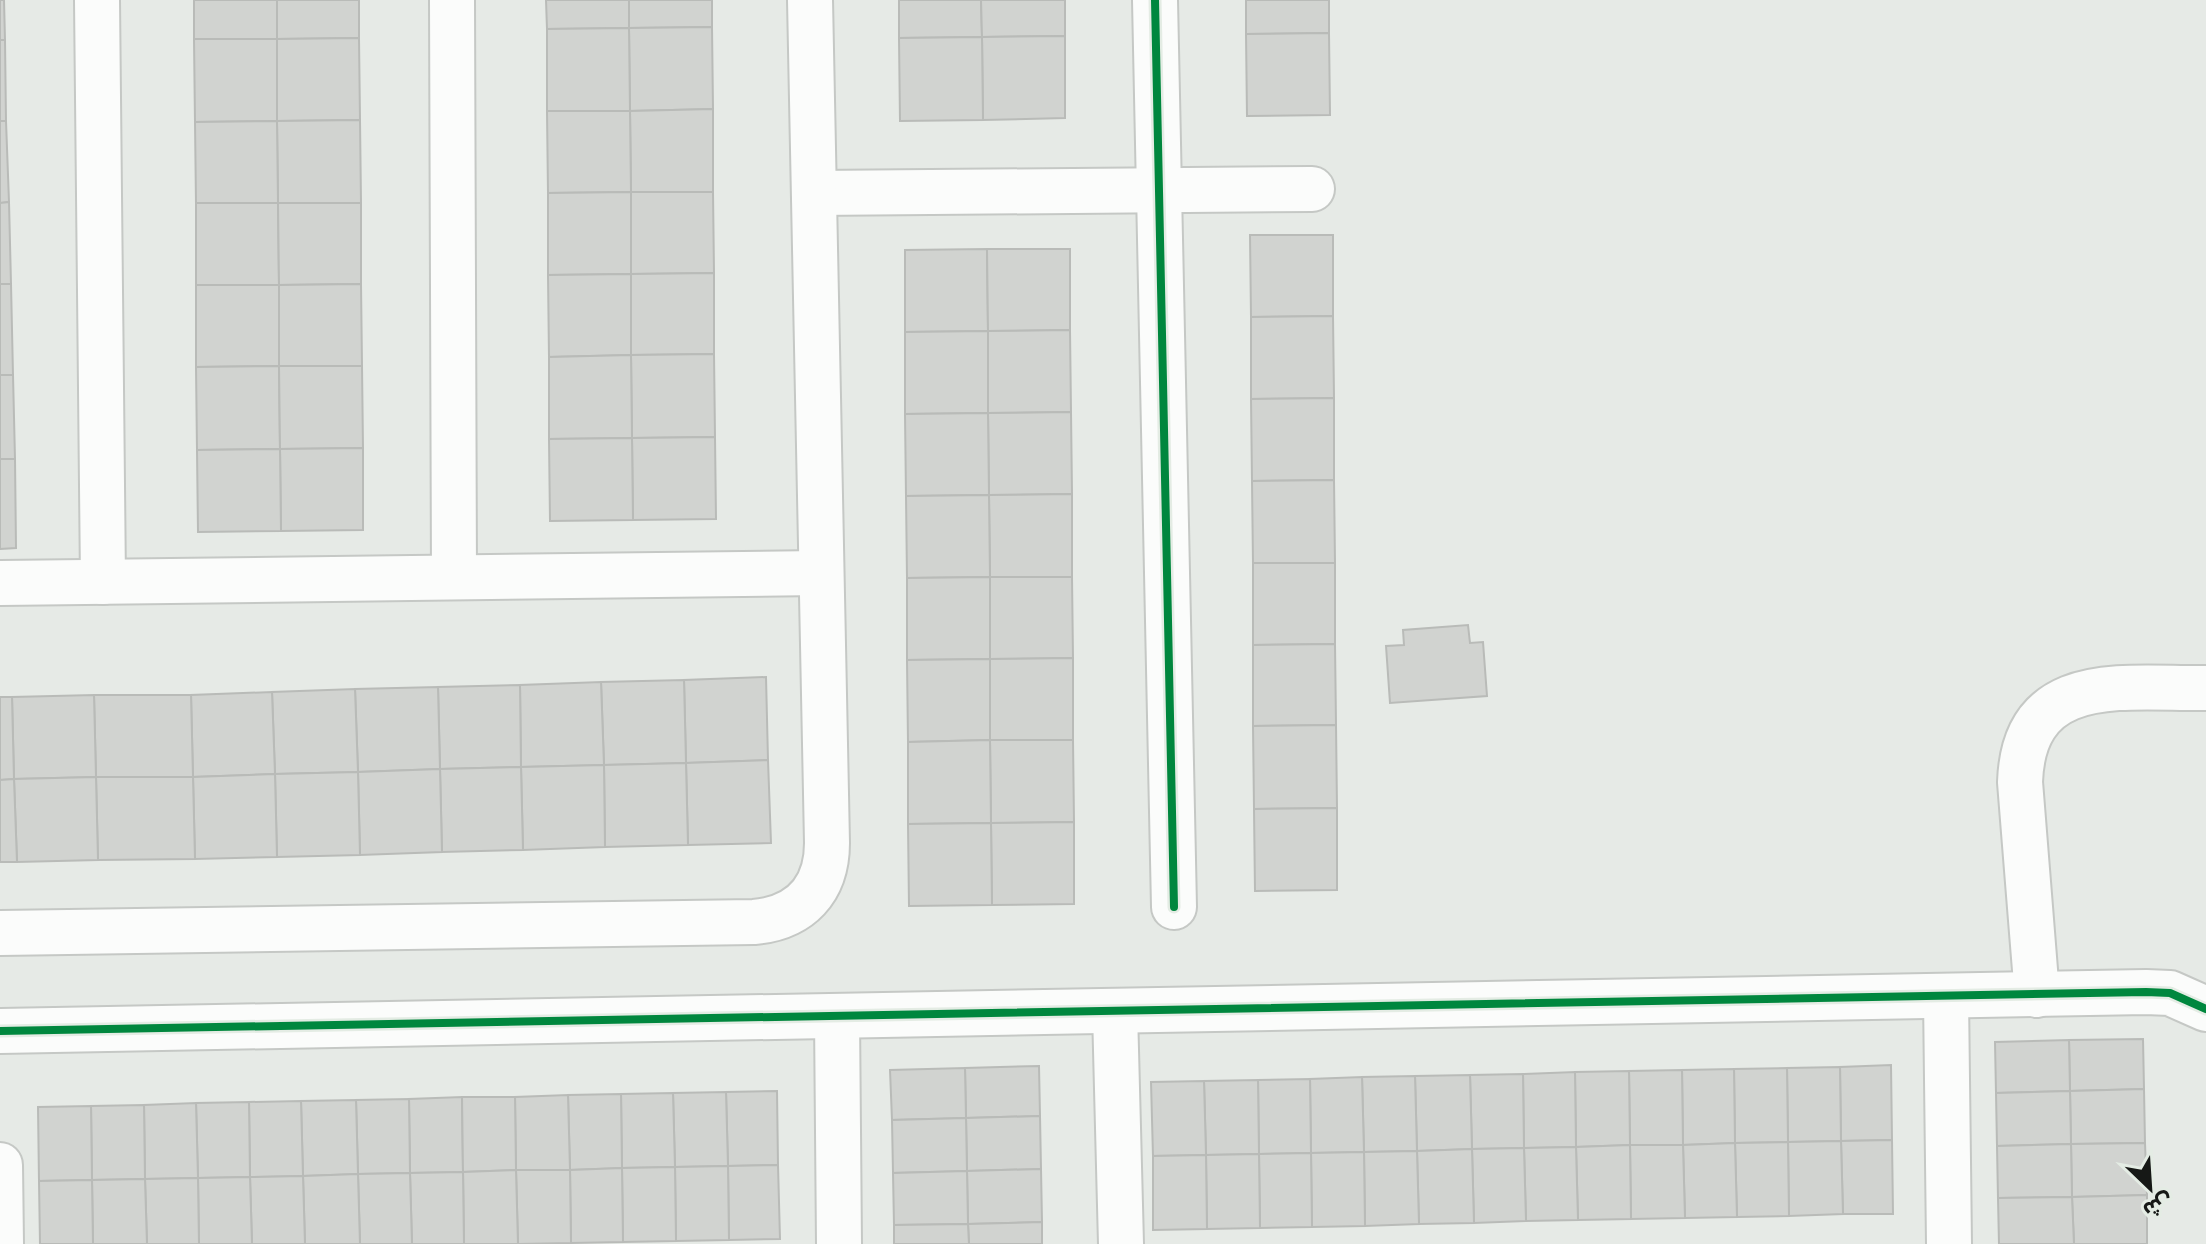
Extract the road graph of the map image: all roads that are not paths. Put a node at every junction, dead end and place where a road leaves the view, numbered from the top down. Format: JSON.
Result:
{"nodes":[{"id":1,"x":97,"y":0,"type":"edge"},
{"id":2,"x":452,"y":0,"type":"edge"},
{"id":3,"x":810,"y":0,"type":"edge"},
{"id":4,"x":1155,"y":0,"type":"edge"},
{"id":5,"x":1312,"y":189,"type":"dead end"},
{"id":6,"x":1158,"y":191,"type":"junction"},
{"id":7,"x":814,"y":193,"type":"junction"},
{"id":8,"x":820,"y":573,"type":"junction"},
{"id":9,"x":454,"y":577,"type":"junction"},
{"id":10,"x":103,"y":582,"type":"junction"},
{"id":11,"x":0,"y":583,"type":"edge"},
{"id":12,"x":2206,"y":688,"type":"edge"},
{"id":13,"x":1174,"y":907,"type":"dead end"},
{"id":14,"x":0,"y":933,"type":"edge"},
{"id":15,"x":2037,"y":995,"type":"junction"},
{"id":16,"x":1946,"y":997,"type":"junction"},
{"id":17,"x":2206,"y":1009,"type":"edge"},
{"id":18,"x":1115,"y":1011,"type":"junction"},
{"id":19,"x":837,"y":1017,"type":"junction"},
{"id":20,"x":0,"y":1031,"type":"edge"},
{"id":21,"x":0,"y":1165,"type":"edge"},
{"id":22,"x":1,"y":1244,"type":"edge"},
{"id":23,"x":839,"y":1244,"type":"edge"},
{"id":24,"x":1121,"y":1244,"type":"edge"},
{"id":25,"x":1949,"y":1244,"type":"edge"}],
"edges":[{"from":1,"to":10,"type":"street"},
{"from":2,"to":9,"type":"street"},
{"from":3,"to":7,"type":"street"},
{"from":4,"to":6,"type":"street"},
{"from":5,"to":6,"type":"street"},
{"from":6,"to":7,"type":"street"},
{"from":6,"to":13,"type":"street"},
{"from":7,"to":8,"type":"street"},
{"from":8,"to":9,"type":"street"},
{"from":8,"to":14,"type":"street"},
{"from":9,"to":10,"type":"street"},
{"from":10,"to":11,"type":"street"},
{"from":12,"to":15,"type":"street"},
{"from":15,"to":16,"type":"street"},
{"from":15,"to":17,"type":"street"},
{"from":16,"to":18,"type":"street"},
{"from":16,"to":25,"type":"street"},
{"from":18,"to":19,"type":"street"},
{"from":18,"to":24,"type":"street"},
{"from":19,"to":20,"type":"street"},
{"from":19,"to":23,"type":"street"},
{"from":21,"to":22,"type":"street"}]}
